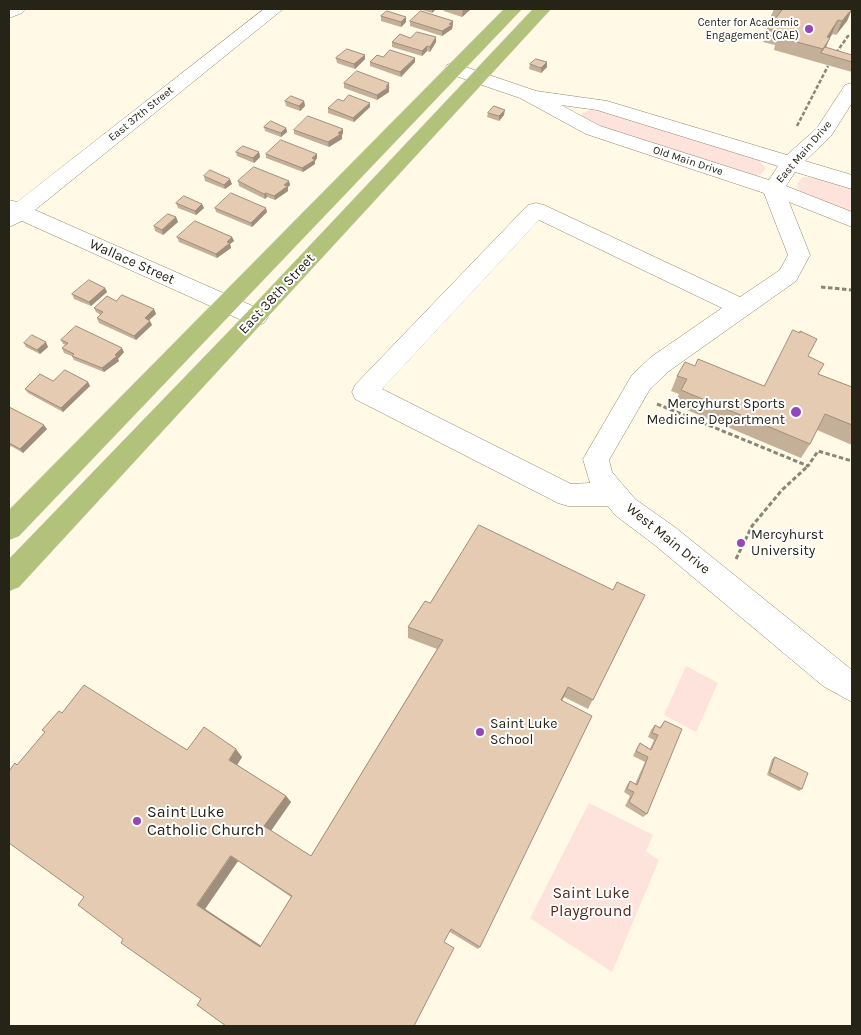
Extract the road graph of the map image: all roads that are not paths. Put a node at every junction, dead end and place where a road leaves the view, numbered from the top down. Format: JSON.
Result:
{"nodes":[{"id":1,"x":16,"y":9,"type":"edge"},
{"id":2,"x":274,"y":9,"type":"edge"},
{"id":3,"x":512,"y":9,"type":"edge"},
{"id":4,"x":542,"y":9,"type":"edge"},
{"id":5,"x":9,"y":14,"type":"edge"},
{"id":6,"x":454,"y":69,"type":"junction"},
{"id":7,"x":478,"y":77,"type":"junction"},
{"id":8,"x":852,"y":89,"type":"edge"},
{"id":9,"x":527,"y":94,"type":"junction"},
{"id":10,"x":791,"y":163,"type":"junction"},
{"id":11,"x":852,"y":182,"type":"edge"},
{"id":12,"x":772,"y":189,"type":"junction"},
{"id":13,"x":12,"y":213,"type":"edge"},
{"id":14,"x":852,"y":220,"type":"edge"},
{"id":15,"x":226,"y":303,"type":"junction"},
{"id":16,"x":741,"y":307,"type":"junction"},
{"id":17,"x":256,"y":317,"type":"junction"},
{"id":18,"x":614,"y":494,"type":"junction"},
{"id":19,"x":9,"y":528,"type":"edge"},
{"id":20,"x":9,"y":578,"type":"edge"},
{"id":21,"x":852,"y":687,"type":"edge"}],
"edges":[{"from":1,"to":5,"type":"street"},
{"from":2,"to":13,"type":"street","name":"East 37th Street"},
{"from":3,"to":6,"type":"main road","name":"East 38th Street"},
{"from":4,"to":7,"type":"main road","name":"East 38th Street"},
{"from":6,"to":7,"type":"street","name":"Old Main Drive"},
{"from":6,"to":15,"type":"main road","name":"East 38th Street"},
{"from":7,"to":9,"type":"street","name":"Old Main Drive"},
{"from":7,"to":17,"type":"main road","name":"East 38th Street"},
{"from":8,"to":10,"type":"street","name":"East Main Drive"},
{"from":9,"to":10,"type":"street","name":"Old Main Drive"},
{"from":9,"to":12,"type":"street","name":"Old Main Drive"},
{"from":10,"to":11,"type":"street","name":"Old Main Drive"},
{"from":10,"to":12,"type":"street","name":"East Main Drive"},
{"from":12,"to":14,"type":"street","name":"Old Main Drive"},
{"from":12,"to":16,"type":"street","name":"West Main Drive"},
{"from":13,"to":15,"type":"street","name":"Wallace Street"},
{"from":15,"to":17,"type":"street","name":"Wallace Street"},
{"from":15,"to":19,"type":"main road","name":"East 38th Street"},
{"from":16,"to":18,"type":"street","name":"West Main Drive"},
{"from":16,"to":18,"type":"street"},
{"from":17,"to":20,"type":"main road","name":"East 38th Street"},
{"from":18,"to":21,"type":"street","name":"West Main Drive"}]}
